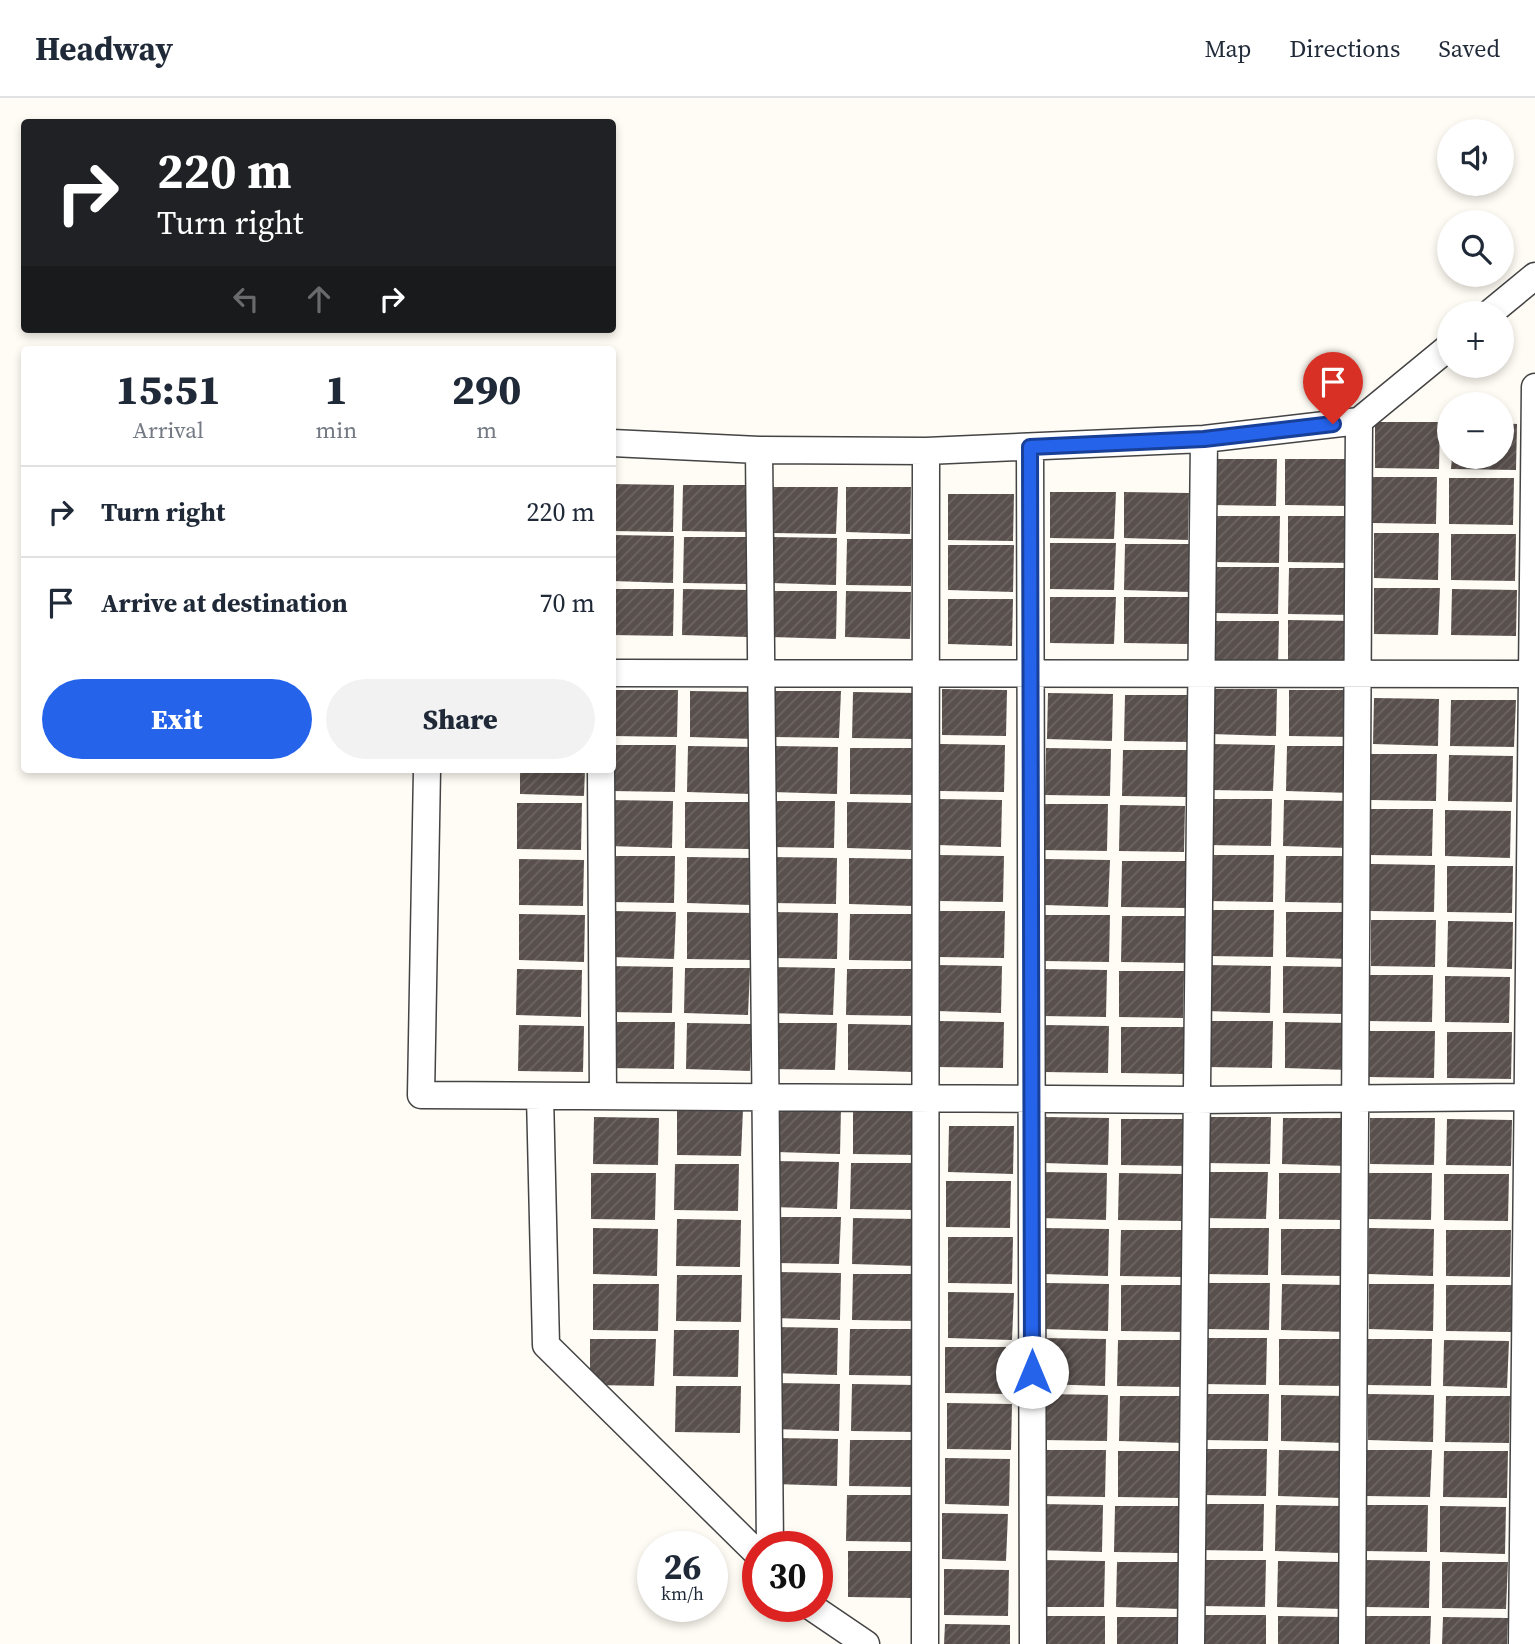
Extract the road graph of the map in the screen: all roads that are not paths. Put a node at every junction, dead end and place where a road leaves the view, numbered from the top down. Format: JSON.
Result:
{"nodes":[{"id":1,"x":1535,"y":276,"type":"edge"},
{"id":2,"x":1505,"y":301,"type":"edge"},
{"id":3,"x":1437,"y":357,"type":"edge"},
{"id":4,"x":1535,"y":387,"type":"edge"},
{"id":5,"x":1359,"y":421,"type":"junction"},
{"id":6,"x":1204,"y":439,"type":"junction"},
{"id":7,"x":616,"y":443,"type":"edge"},
{"id":8,"x":1030,"y":447,"type":"junction"},
{"id":9,"x":759,"y":450,"type":"junction"},
{"id":10,"x":926,"y":451,"type":"junction"},
{"id":11,"x":760,"y":672,"type":"junction"},
{"id":12,"x":1030,"y":672,"type":"junction"},
{"id":13,"x":616,"y":673,"type":"edge"},
{"id":14,"x":926,"y":673,"type":"junction"},
{"id":15,"x":1202,"y":673,"type":"junction"},
{"id":16,"x":1534,"y":674,"type":"edge"},
{"id":17,"x":1357,"y":676,"type":"junction"},
{"id":18,"x":428,"y":773,"type":"edge"},
{"id":19,"x":601,"y":773,"type":"edge"},
{"id":20,"x":540,"y":1096,"type":"junction"},
{"id":21,"x":603,"y":1096,"type":"junction"},
{"id":22,"x":765,"y":1097,"type":"junction"},
{"id":23,"x":1531,"y":1097,"type":"edge"},
{"id":24,"x":925,"y":1098,"type":"junction"},
{"id":25,"x":1031,"y":1099,"type":"junction"},
{"id":26,"x":1197,"y":1100,"type":"junction"},
{"id":27,"x":1355,"y":1100,"type":"junction"},
{"id":28,"x":770,"y":1531,"type":"edge"},
{"id":29,"x":742,"y":1539,"type":"edge"},
{"id":30,"x":833,"y":1622,"type":"edge"},
{"id":31,"x":866,"y":1644,"type":"edge"},
{"id":32,"x":925,"y":1644,"type":"edge"},
{"id":33,"x":1033,"y":1644,"type":"edge"},
{"id":34,"x":1191,"y":1644,"type":"edge"},
{"id":35,"x":1352,"y":1644,"type":"edge"},
{"id":36,"x":1522,"y":1644,"type":"edge"}],
"edges":[{"from":1,"to":2,"type":"street"},
{"from":3,"to":5,"type":"street"},
{"from":4,"to":16,"type":"street"},
{"from":5,"to":6,"type":"street"},
{"from":5,"to":17,"type":"street"},
{"from":6,"to":8,"type":"street"},
{"from":6,"to":15,"type":"street"},
{"from":7,"to":9,"type":"street"},
{"from":8,"to":10,"type":"street"},
{"from":8,"to":12,"type":"street"},
{"from":9,"to":10,"type":"street"},
{"from":9,"to":11,"type":"street"},
{"from":10,"to":14,"type":"street"},
{"from":11,"to":13,"type":"street"},
{"from":11,"to":14,"type":"street"},
{"from":11,"to":22,"type":"street"},
{"from":12,"to":14,"type":"street"},
{"from":12,"to":15,"type":"street"},
{"from":12,"to":25,"type":"street"},
{"from":14,"to":24,"type":"street"},
{"from":15,"to":17,"type":"street"},
{"from":15,"to":26,"type":"street"},
{"from":16,"to":17,"type":"street"},
{"from":16,"to":23,"type":"street"},
{"from":17,"to":27,"type":"street"},
{"from":18,"to":20,"type":"street"},
{"from":19,"to":21,"type":"street"},
{"from":20,"to":21,"type":"street"},
{"from":20,"to":29,"type":"street"},
{"from":21,"to":22,"type":"street"},
{"from":22,"to":24,"type":"street"},
{"from":22,"to":28,"type":"street"},
{"from":23,"to":27,"type":"street"},
{"from":23,"to":36,"type":"street"},
{"from":24,"to":25,"type":"street"},
{"from":24,"to":32,"type":"street"},
{"from":25,"to":26,"type":"street"},
{"from":25,"to":33,"type":"street"},
{"from":26,"to":27,"type":"street"},
{"from":26,"to":34,"type":"street"},
{"from":27,"to":35,"type":"street"},
{"from":30,"to":31,"type":"street"}]}
